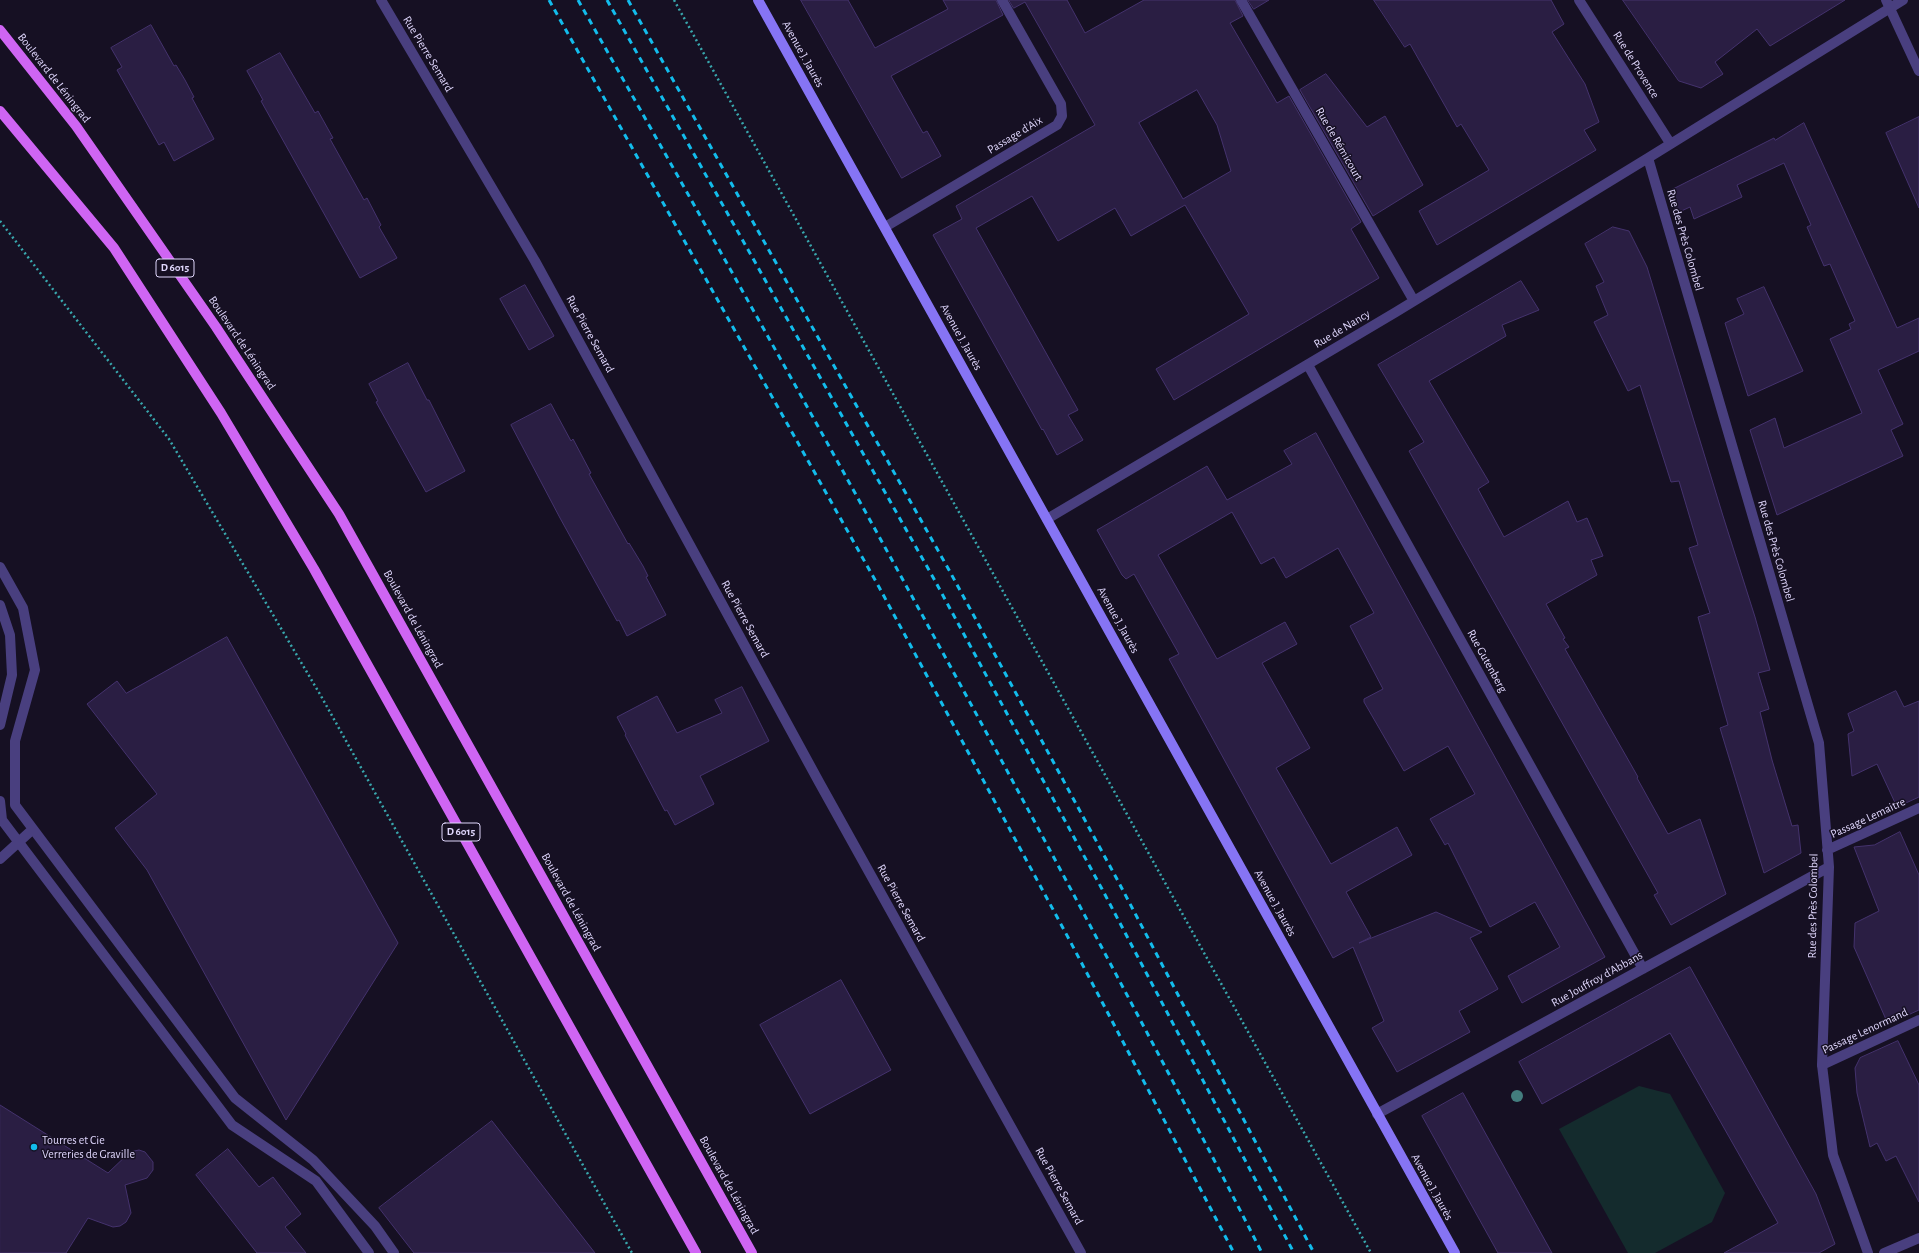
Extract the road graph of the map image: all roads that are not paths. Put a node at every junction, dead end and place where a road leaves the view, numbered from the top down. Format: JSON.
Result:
{"nodes":[{"id":1,"x":381,"y":0,"type":"edge"},
{"id":2,"x":758,"y":0,"type":"edge"},
{"id":3,"x":1002,"y":0,"type":"edge"},
{"id":4,"x":1241,"y":0,"type":"edge"},
{"id":5,"x":1579,"y":0,"type":"edge"},
{"id":6,"x":1903,"y":0,"type":"edge"},
{"id":7,"x":1888,"y":4,"type":"edge"},
{"id":8,"x":0,"y":30,"type":"edge"},
{"id":9,"x":1919,"y":71,"type":"edge"},
{"id":10,"x":0,"y":111,"type":"edge"},
{"id":11,"x":1670,"y":143,"type":"junction"},
{"id":12,"x":1648,"y":158,"type":"junction"},
{"id":13,"x":885,"y":227,"type":"junction"},
{"id":14,"x":1414,"y":301,"type":"junction"},
{"id":15,"x":1308,"y":365,"type":"junction"},
{"id":16,"x":1047,"y":519,"type":"junction"},
{"id":17,"x":0,"y":567,"type":"edge"},
{"id":18,"x":0,"y":605,"type":"edge"},
{"id":19,"x":0,"y":725,"type":"edge"},
{"id":20,"x":0,"y":802,"type":"edge"},
{"id":21,"x":1919,"y":808,"type":"edge"},
{"id":22,"x":33,"y":829,"type":"junction"},
{"id":23,"x":18,"y":842,"type":"junction"},
{"id":24,"x":1827,"y":850,"type":"junction"},
{"id":25,"x":0,"y":859,"type":"edge"},
{"id":26,"x":1829,"y":867,"type":"junction"},
{"id":27,"x":1643,"y":969,"type":"junction"},
{"id":28,"x":1919,"y":1020,"type":"edge"},
{"id":29,"x":1822,"y":1065,"type":"junction"},
{"id":30,"x":1377,"y":1114,"type":"junction"},
{"id":31,"x":1919,"y":1238,"type":"edge"},
{"id":32,"x":369,"y":1253,"type":"edge"},
{"id":33,"x":394,"y":1253,"type":"edge"},
{"id":34,"x":696,"y":1253,"type":"edge"},
{"id":35,"x":752,"y":1253,"type":"edge"},
{"id":36,"x":1081,"y":1253,"type":"edge"},
{"id":37,"x":1455,"y":1253,"type":"edge"},
{"id":38,"x":1868,"y":1253,"type":"edge"},
{"id":39,"x":1884,"y":1253,"type":"edge"}],
"edges":[{"from":1,"to":36,"type":"street","name":"Rue Pierre Semard"},
{"from":2,"to":13,"type":"street","name":"Avenue J. Jaurès"},
{"from":3,"to":13,"type":"street","name":"Passage d'Aix"},
{"from":4,"to":14,"type":"street","name":"Rue de Rémicourt"},
{"from":5,"to":11,"type":"street","name":"Rue de Provence"},
{"from":6,"to":7,"type":"street"},
{"from":7,"to":9,"type":"street"},
{"from":7,"to":11,"type":"street"},
{"from":8,"to":35,"type":"main road","name":"Boulevard de Léningrad","number":"D 6015"},
{"from":10,"to":34,"type":"main road","number":"D 6015"},
{"from":11,"to":12,"type":"street"},
{"from":12,"to":14,"type":"street","name":"Rue de Nancy"},
{"from":12,"to":24,"type":"street","name":"Rue des Près Colombel"},
{"from":13,"to":16,"type":"street","name":"Avenue J. Jaurès"},
{"from":14,"to":15,"type":"street","name":"Rue de Nancy"},
{"from":15,"to":16,"type":"street","name":"Rue de Nancy"},
{"from":15,"to":27,"type":"street","name":"Rue Gutenberg"},
{"from":16,"to":30,"type":"street","name":"Avenue J. Jaurès"},
{"from":17,"to":22,"type":"street"},
{"from":18,"to":19,"type":"street"},
{"from":20,"to":23,"type":"street"},
{"from":21,"to":24,"type":"street","name":"Passage Lemaitre"},
{"from":22,"to":23,"type":"street"},
{"from":22,"to":33,"type":"street"},
{"from":23,"to":25,"type":"street"},
{"from":23,"to":32,"type":"street"},
{"from":24,"to":26,"type":"street","name":"Rue des Près Colombel"},
{"from":26,"to":27,"type":"street","name":"Rue Jouffroy d'Abbans"},
{"from":26,"to":29,"type":"street","name":"Rue des Près Colombel"},
{"from":27,"to":30,"type":"street","name":"Rue Jouffroy d'Abbans"},
{"from":28,"to":29,"type":"street","name":"Passage Lenormand"},
{"from":29,"to":38,"type":"street","name":"Rue des Près Colombel"},
{"from":30,"to":37,"type":"street","name":"Avenue J. Jaurès"},
{"from":31,"to":39,"type":"street"}]}
